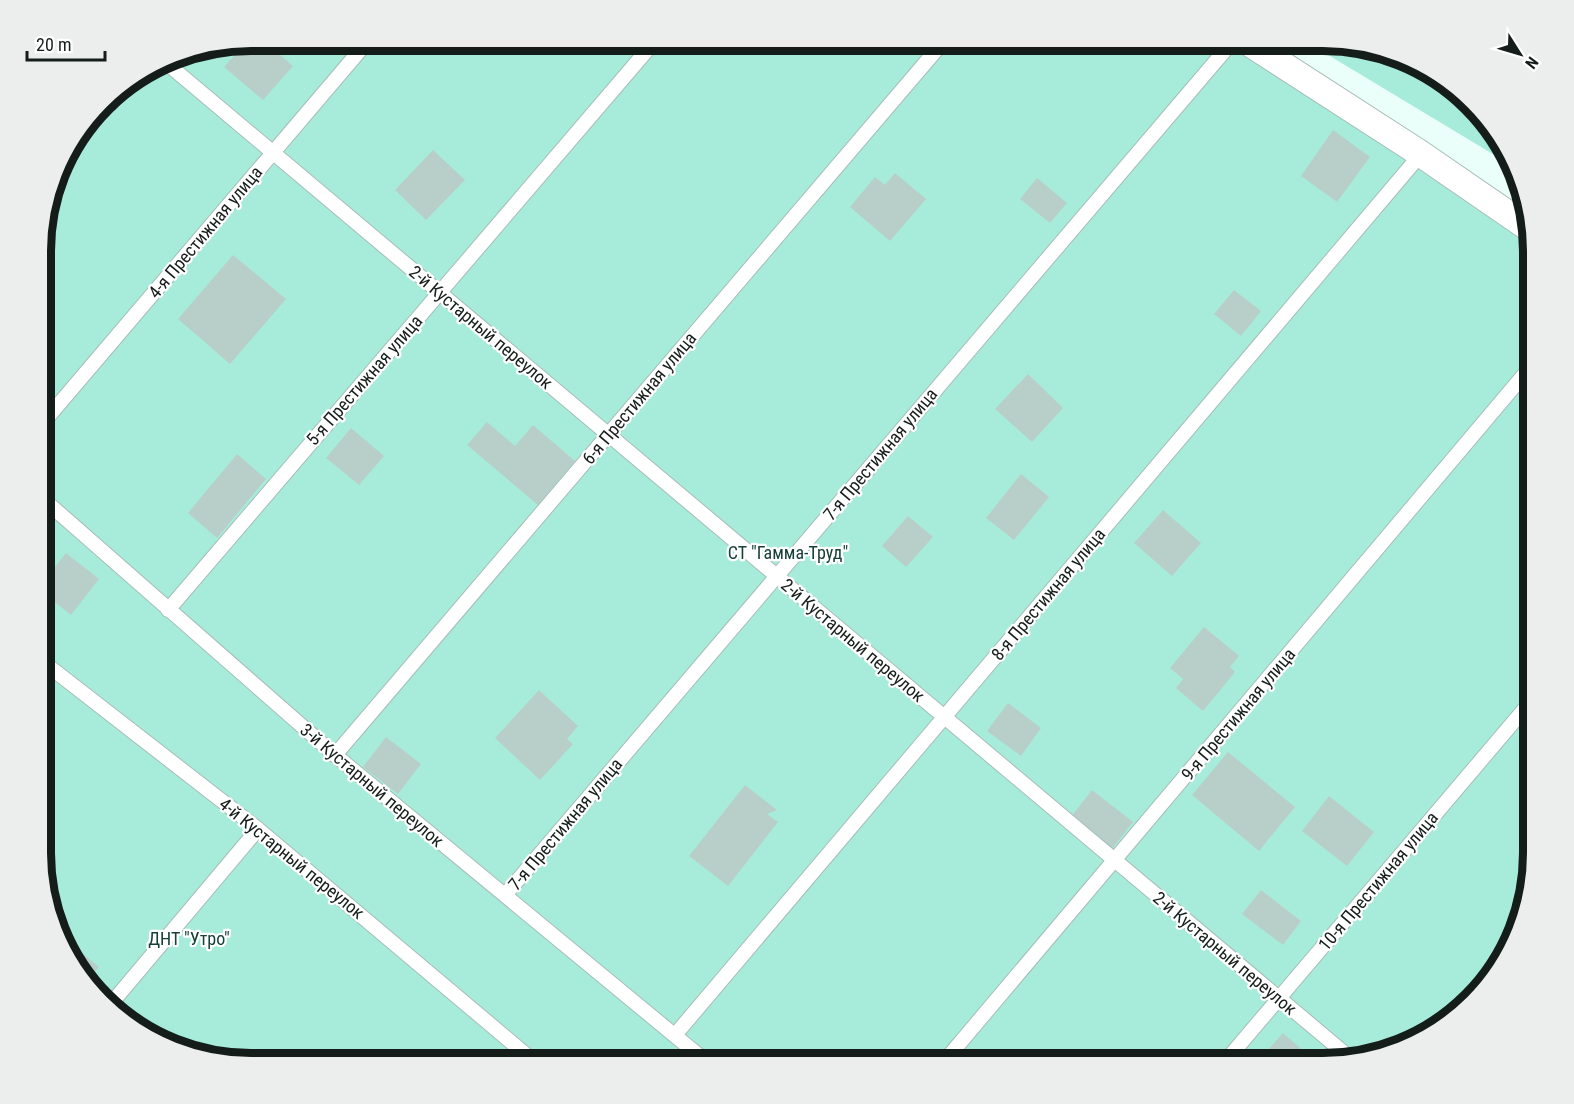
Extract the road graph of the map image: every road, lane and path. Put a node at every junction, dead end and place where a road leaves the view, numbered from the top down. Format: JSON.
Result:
{"nodes":[{"id":1,"x":359,"y":51,"type":"edge"},
{"id":2,"x":646,"y":51,"type":"edge"},
{"id":3,"x":935,"y":51,"type":"edge"},
{"id":4,"x":1224,"y":51,"type":"edge"},
{"id":5,"x":1261,"y":51,"type":"edge"},
{"id":6,"x":172,"y":68,"type":"edge"},
{"id":7,"x":273,"y":152,"type":"junction"},
{"id":8,"x":1421,"y":154,"type":"junction"},
{"id":9,"x":1520,"y":222,"type":"edge"},
{"id":10,"x":440,"y":292,"type":"junction"},
{"id":11,"x":1523,"y":376,"type":"edge"},
{"id":12,"x":51,"y":413,"type":"edge"},
{"id":13,"x":608,"y":434,"type":"junction"},
{"id":14,"x":51,"y":506,"type":"edge"},
{"id":15,"x":777,"y":576,"type":"junction"},
{"id":16,"x":168,"y":610,"type":"junction"},
{"id":17,"x":51,"y":669,"type":"edge"},
{"id":18,"x":1523,"y":711,"type":"edge"},
{"id":19,"x":944,"y":717,"type":"junction"},
{"id":20,"x":335,"y":755,"type":"junction"},
{"id":21,"x":258,"y":829,"type":"junction"},
{"id":22,"x":1114,"y":860,"type":"junction"},
{"id":23,"x":505,"y":895,"type":"junction"},
{"id":24,"x":1279,"y":998,"type":"junction"},
{"id":25,"x":115,"y":999,"type":"edge"},
{"id":26,"x":675,"y":1035,"type":"junction"},
{"id":27,"x":1342,"y":1052,"type":"edge"},
{"id":28,"x":524,"y":1053,"type":"edge"},
{"id":29,"x":696,"y":1053,"type":"edge"},
{"id":30,"x":951,"y":1053,"type":"edge"},
{"id":31,"x":1233,"y":1053,"type":"edge"}],
"edges":[{"from":1,"to":7,"type":"lane","name":"4-я Престижная улица"},
{"from":2,"to":10,"type":"lane","name":"5-я Престижная улица"},
{"from":3,"to":13,"type":"lane","name":"6-я Престижная улица"},
{"from":4,"to":15,"type":"lane","name":"7-я Престижная улица"},
{"from":5,"to":8,"type":"street"},
{"from":6,"to":7,"type":"lane","name":"2-й Кустарный переулок"},
{"from":7,"to":10,"type":"lane","name":"2-й Кустарный переулок"},
{"from":7,"to":12,"type":"lane","name":"4-я Престижная улица"},
{"from":8,"to":9,"type":"street"},
{"from":8,"to":19,"type":"lane","name":"8-я Престижная улица"},
{"from":10,"to":13,"type":"lane","name":"2-й Кустарный переулок"},
{"from":10,"to":16,"type":"lane","name":"5-я Престижная улица"},
{"from":11,"to":22,"type":"lane","name":"9-я Престижная улица"},
{"from":13,"to":15,"type":"lane","name":"2-й Кустарный переулок"},
{"from":13,"to":20,"type":"lane","name":"6-я Престижная улица"},
{"from":14,"to":16,"type":"lane","name":"3-й Кустарный переулок"},
{"from":15,"to":19,"type":"lane","name":"2-й Кустарный переулок"},
{"from":15,"to":23,"type":"lane","name":"7-я Престижная улица"},
{"from":16,"to":20,"type":"lane","name":"3-й Кустарный переулок"},
{"from":17,"to":21,"type":"lane","name":"4-й Кустарный переулок"},
{"from":18,"to":24,"type":"lane","name":"10-я Престижная улица"},
{"from":19,"to":22,"type":"lane","name":"2-й Кустарный переулок"},
{"from":19,"to":26,"type":"lane","name":"8-я Престижная улица"},
{"from":20,"to":23,"type":"lane","name":"3-й Кустарный переулок"},
{"from":21,"to":25,"type":"lane"},
{"from":21,"to":28,"type":"lane","name":"4-й Кустарный переулок"},
{"from":22,"to":24,"type":"lane","name":"2-й Кустарный переулок"},
{"from":22,"to":30,"type":"lane","name":"9-я Престижная улица"},
{"from":23,"to":26,"type":"lane","name":"3-й Кустарный переулок"},
{"from":24,"to":27,"type":"lane","name":"2-й Кустарный переулок"},
{"from":24,"to":31,"type":"lane","name":"10-я Престижная улица"},
{"from":26,"to":29,"type":"lane","name":"3-й Кустарный переулок"}]}
